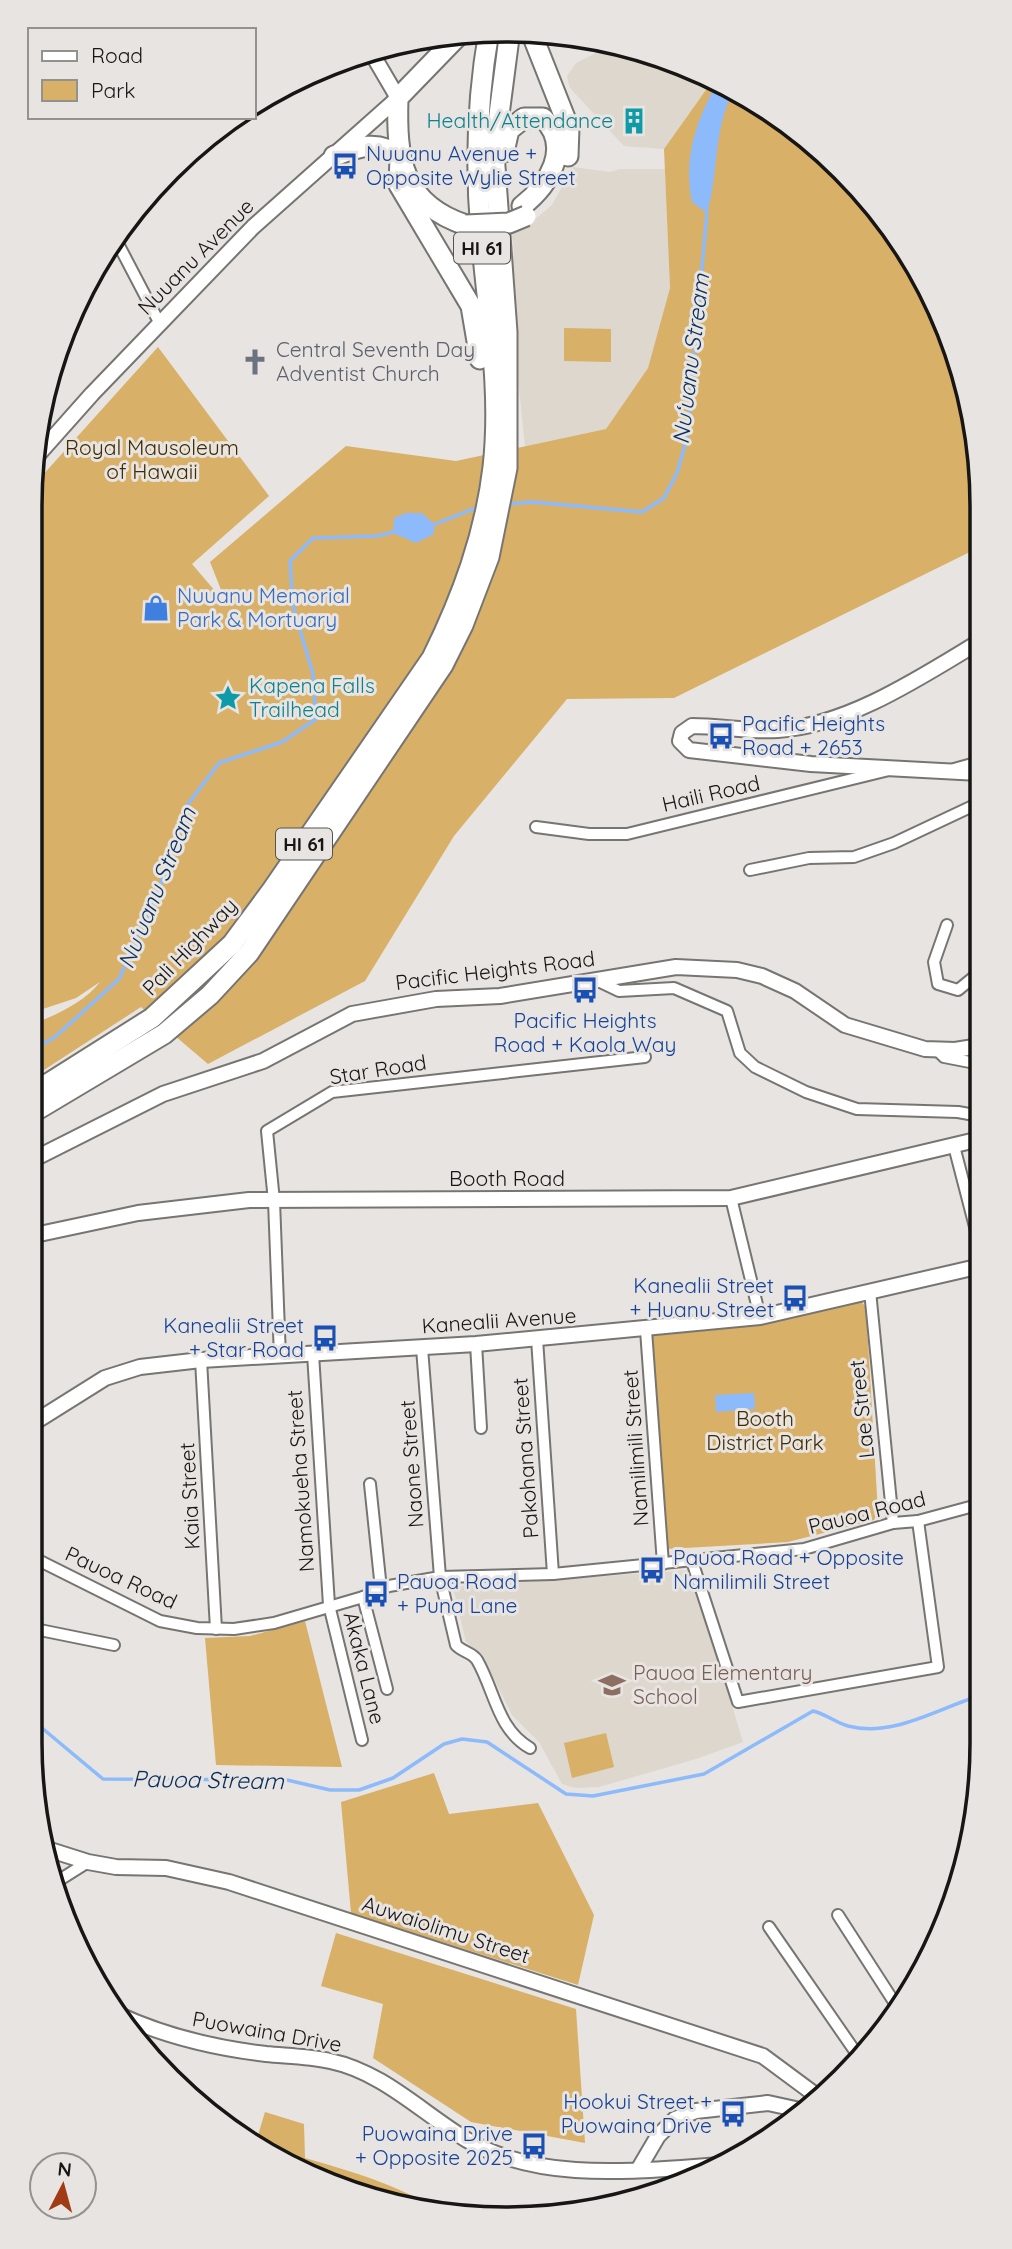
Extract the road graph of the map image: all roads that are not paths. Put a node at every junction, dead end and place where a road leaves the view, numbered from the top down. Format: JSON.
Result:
{"nodes":[{"id":1,"x":508,"y":42,"type":"edge"},
{"id":2,"x":487,"y":43,"type":"edge"},
{"id":3,"x":536,"y":43,"type":"edge"},
{"id":4,"x":449,"y":46,"type":"edge"},
{"id":5,"x":376,"y":61,"type":"edge"},
{"id":6,"x":398,"y":98,"type":"junction"},
{"id":7,"x":334,"y":156,"type":"junction"},
{"id":8,"x":400,"y":157,"type":"junction"},
{"id":9,"x":524,"y":211,"type":"junction"},
{"id":10,"x":468,"y":220,"type":"junction"},
{"id":11,"x":499,"y":234,"type":"junction"},
{"id":12,"x":120,"y":248,"type":"edge"},
{"id":13,"x":160,"y":324,"type":"junction"},
{"id":14,"x":46,"y":445,"type":"edge"},
{"id":15,"x":500,"y":466,"type":"junction"},
{"id":16,"x":492,"y":520,"type":"junction"},
{"id":17,"x":970,"y":647,"type":"edge"},
{"id":18,"x":970,"y":765,"type":"edge"},
{"id":19,"x":892,"y":769,"type":"junction"},
{"id":20,"x":948,"y":771,"type":"junction"},
{"id":21,"x":970,"y":772,"type":"edge"},
{"id":22,"x":970,"y":807,"type":"edge"},
{"id":23,"x":536,"y":827,"type":"dead end"},
{"id":24,"x":750,"y":870,"type":"dead end"},
{"id":25,"x":947,"y":925,"type":"dead end"},
{"id":26,"x":596,"y":979,"type":"junction"},
{"id":27,"x":970,"y":980,"type":"edge"},
{"id":28,"x":970,"y":1047,"type":"edge"},
{"id":29,"x":937,"y":1050,"type":"junction"},
{"id":30,"x":645,"y":1056,"type":"dead end"},
{"id":31,"x":970,"y":1062,"type":"edge"},
{"id":32,"x":42,"y":1087,"type":"edge"},
{"id":33,"x":42,"y":1107,"type":"edge"},
{"id":34,"x":970,"y":1114,"type":"edge"},
{"id":35,"x":970,"y":1142,"type":"edge"},
{"id":36,"x":954,"y":1146,"type":"junction"},
{"id":37,"x":42,"y":1155,"type":"edge"},
{"id":38,"x":731,"y":1198,"type":"junction"},
{"id":39,"x":274,"y":1200,"type":"junction"},
{"id":40,"x":970,"y":1208,"type":"edge"},
{"id":41,"x":42,"y":1233,"type":"edge"},
{"id":42,"x":970,"y":1268,"type":"edge"},
{"id":43,"x":870,"y":1291,"type":"junction"},
{"id":44,"x":760,"y":1317,"type":"junction"},
{"id":45,"x":646,"y":1330,"type":"junction"},
{"id":46,"x":537,"y":1339,"type":"junction"},
{"id":47,"x":477,"y":1344,"type":"junction"},
{"id":48,"x":422,"y":1348,"type":"junction"},
{"id":49,"x":313,"y":1354,"type":"junction"},
{"id":50,"x":280,"y":1356,"type":"junction"},
{"id":51,"x":201,"y":1360,"type":"junction"},
{"id":52,"x":42,"y":1417,"type":"edge"},
{"id":53,"x":481,"y":1428,"type":"dead end"},
{"id":54,"x":370,"y":1484,"type":"dead end"},
{"id":55,"x":970,"y":1507,"type":"edge"},
{"id":56,"x":918,"y":1521,"type":"junction"},
{"id":57,"x":893,"y":1523,"type":"junction"},
{"id":58,"x":692,"y":1561,"type":"junction"},
{"id":59,"x":42,"y":1562,"type":"edge"},
{"id":60,"x":663,"y":1564,"type":"junction"},
{"id":61,"x":553,"y":1574,"type":"junction"},
{"id":62,"x":439,"y":1577,"type":"junction"},
{"id":63,"x":381,"y":1589,"type":"junction"},
{"id":64,"x":363,"y":1597,"type":"junction"},
{"id":65,"x":329,"y":1605,"type":"junction"},
{"id":66,"x":216,"y":1629,"type":"junction"},
{"id":67,"x":42,"y":1630,"type":"edge"},
{"id":68,"x":114,"y":1645,"type":"dead end"},
{"id":69,"x":387,"y":1689,"type":"dead end"},
{"id":70,"x":362,"y":1740,"type":"dead end"},
{"id":71,"x":530,"y":1748,"type":"dead end"},
{"id":72,"x":55,"y":1852,"type":"edge"},
{"id":73,"x":88,"y":1862,"type":"junction"},
{"id":74,"x":63,"y":1878,"type":"edge"},
{"id":75,"x":838,"y":1915,"type":"dead end"},
{"id":76,"x":769,"y":1927,"type":"dead end"},
{"id":77,"x":893,"y":2000,"type":"edge"},
{"id":78,"x":136,"y":2023,"type":"edge"},
{"id":79,"x":854,"y":2050,"type":"edge"},
{"id":80,"x":812,"y":2092,"type":"edge"},
{"id":81,"x":792,"y":2108,"type":"edge"},
{"id":82,"x":695,"y":2167,"type":"edge"},
{"id":83,"x":638,"y":2170,"type":"junction"}],
"edges":[{"from":1,"to":11,"type":"highway","name":"Pali Highway","number":"HI 61"},
{"from":2,"to":15,"type":"highway","name":"Pali Highway","number":"HI 61"},
{"from":3,"to":9,"type":"highway"},
{"from":4,"to":6,"type":"highway"},
{"from":5,"to":6,"type":"street"},
{"from":6,"to":7,"type":"street","name":"Nuuanu Avenue"},
{"from":6,"to":8,"type":"highway"},
{"from":6,"to":10,"type":"highway"},
{"from":7,"to":8,"type":"highway"},
{"from":7,"to":13,"type":"street","name":"Nuuanu Avenue"},
{"from":8,"to":10,"type":"highway"},
{"from":8,"to":15,"type":"highway"},
{"from":9,"to":10,"type":"highway","bridge":true},
{"from":9,"to":11,"type":"highway"},
{"from":11,"to":15,"type":"highway","name":"Pali Highway","number":"HI 61"},
{"from":12,"to":13,"type":"street"},
{"from":13,"to":14,"type":"street","name":"Nuuanu Avenue"},
{"from":15,"to":16,"type":"highway","name":"Pali Highway","number":"HI 61"},
{"from":16,"to":32,"type":"highway","name":"Pali Highway","number":"HI 61"},
{"from":16,"to":33,"type":"highway","name":"Pali Highway","number":"HI 61"},
{"from":17,"to":19,"type":"street"},
{"from":18,"to":20,"type":"street"},
{"from":19,"to":20,"type":"street"},
{"from":19,"to":23,"type":"street","name":"Haili Road"},
{"from":20,"to":21,"type":"street"},
{"from":22,"to":24,"type":"street"},
{"from":25,"to":27,"type":"street"},
{"from":26,"to":29,"type":"street","name":"Pacific Heights Road"},
{"from":26,"to":34,"type":"street"},
{"from":26,"to":37,"type":"street","name":"Pacific Heights Road"},
{"from":28,"to":29,"type":"street","name":"Pacific Heights Road"},
{"from":29,"to":31,"type":"street"},
{"from":30,"to":39,"type":"street","name":"Star Road"},
{"from":35,"to":36,"type":"street","name":"Booth Road"},
{"from":36,"to":38,"type":"street","name":"Booth Road"},
{"from":36,"to":40,"type":"street"},
{"from":38,"to":39,"type":"street","name":"Booth Road"},
{"from":38,"to":44,"type":"street"},
{"from":39,"to":41,"type":"street","name":"Booth Road"},
{"from":39,"to":50,"type":"street","name":"Star Road"},
{"from":42,"to":43,"type":"street","name":"Kanealii Avenue"},
{"from":43,"to":44,"type":"street","name":"Kanealii Avenue"},
{"from":43,"to":57,"type":"street","name":"Lae Street"},
{"from":44,"to":45,"type":"street","name":"Kanealii Avenue"},
{"from":45,"to":46,"type":"street","name":"Kanealii Avenue"},
{"from":45,"to":60,"type":"street","name":"Namilimili Street"},
{"from":46,"to":47,"type":"street","name":"Kanealii Avenue"},
{"from":46,"to":61,"type":"street","name":"Pakohana Street"},
{"from":47,"to":48,"type":"street","name":"Kanealii Avenue"},
{"from":47,"to":53,"type":"street"},
{"from":48,"to":49,"type":"street","name":"Kanealii Avenue"},
{"from":48,"to":62,"type":"street","name":"Naone Street"},
{"from":49,"to":50,"type":"street","name":"Kanealii Avenue"},
{"from":49,"to":65,"type":"street","name":"Namokueha Street"},
{"from":50,"to":51,"type":"street","name":"Kanealii Avenue"},
{"from":51,"to":52,"type":"street","name":"Kanealii Avenue"},
{"from":51,"to":66,"type":"street","name":"Kaia Street"},
{"from":54,"to":63,"type":"street"},
{"from":55,"to":56,"type":"street","name":"Pauoa Road"},
{"from":56,"to":57,"type":"street","name":"Pauoa Road"},
{"from":56,"to":58,"type":"street"},
{"from":57,"to":58,"type":"street","name":"Pauoa Road"},
{"from":58,"to":60,"type":"street","name":"Pauoa Road"},
{"from":59,"to":66,"type":"street","name":"Pauoa Road"},
{"from":60,"to":61,"type":"street","name":"Pauoa Road"},
{"from":61,"to":62,"type":"street","name":"Pauoa Road"},
{"from":62,"to":63,"type":"street","name":"Pauoa Road"},
{"from":62,"to":71,"type":"street","name":"Naone Street"},
{"from":63,"to":64,"type":"street","name":"Pauoa Road"},
{"from":64,"to":65,"type":"street","name":"Pauoa Road"},
{"from":64,"to":69,"type":"street"},
{"from":65,"to":66,"type":"street","name":"Pauoa Road"},
{"from":65,"to":70,"type":"street","name":"Akaka Lane"},
{"from":67,"to":68,"type":"street"},
{"from":72,"to":73,"type":"street","name":"Auwaiolimu Street"},
{"from":73,"to":74,"type":"street"},
{"from":73,"to":80,"type":"street","name":"Auwaiolimu Street"},
{"from":75,"to":77,"type":"street"},
{"from":76,"to":79,"type":"street"},
{"from":78,"to":83,"type":"street","name":"Puowaina Drive"},
{"from":81,"to":83,"type":"street"},
{"from":82,"to":83,"type":"street","name":"Puowaina Drive"}]}
